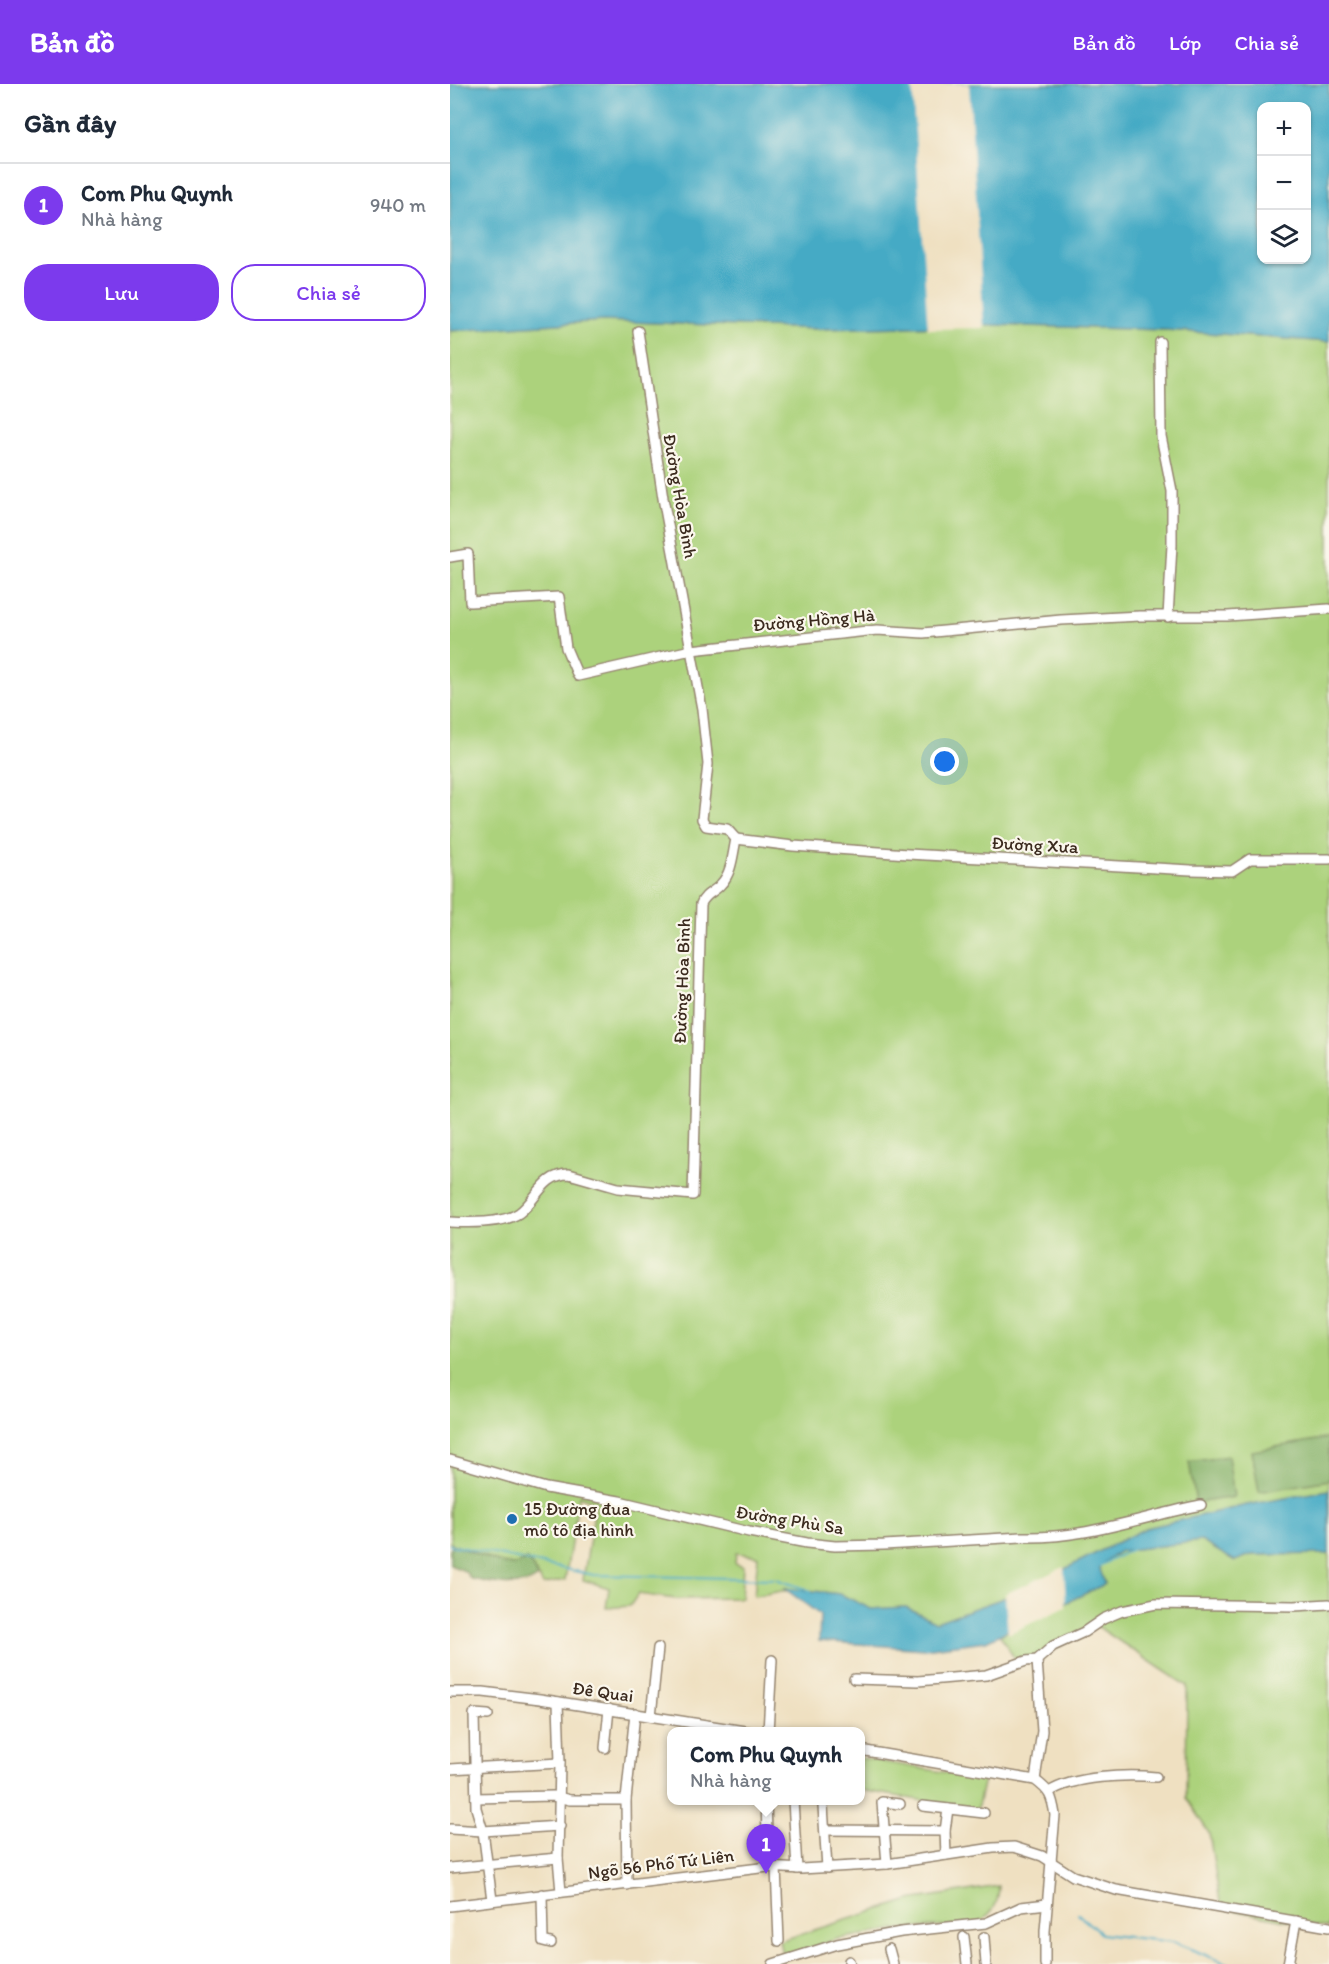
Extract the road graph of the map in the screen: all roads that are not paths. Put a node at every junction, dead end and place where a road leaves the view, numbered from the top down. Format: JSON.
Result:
{"nodes":[{"id":1,"x":638,"y":331,"type":"dead end"},
{"id":2,"x":1160,"y":342,"type":"dead end"},
{"id":3,"x":450,"y":557,"type":"edge"},
{"id":4,"x":1329,"y":609,"type":"edge"},
{"id":5,"x":1168,"y":617,"type":"junction"},
{"id":6,"x":691,"y":650,"type":"junction"},
{"id":7,"x":736,"y":838,"type":"junction"},
{"id":8,"x":1329,"y":859,"type":"edge"},
{"id":9,"x":450,"y":1222,"type":"edge"},
{"id":10,"x":450,"y":1460,"type":"edge"},
{"id":11,"x":1201,"y":1505,"type":"dead end"},
{"id":12,"x":1329,"y":1604,"type":"edge"},
{"id":13,"x":658,"y":1648,"type":"dead end"},
{"id":14,"x":772,"y":1660,"type":"dead end"},
{"id":15,"x":1036,"y":1660,"type":"junction"},
{"id":16,"x":854,"y":1679,"type":"dead end"},
{"id":17,"x":450,"y":1692,"type":"edge"},
{"id":18,"x":558,"y":1702,"type":"junction"},
{"id":19,"x":609,"y":1709,"type":"junction"},
{"id":20,"x":634,"y":1713,"type":"junction"},
{"id":21,"x":488,"y":1715,"type":"dead end"},
{"id":22,"x":651,"y":1716,"type":"junction"},
{"id":23,"x":724,"y":1727,"type":"edge"},
{"id":24,"x":768,"y":1727,"type":"edge"},
{"id":25,"x":605,"y":1748,"type":"dead end"},
{"id":26,"x":865,"y":1751,"type":"edge"},
{"id":27,"x":560,"y":1763,"type":"junction"},
{"id":28,"x":476,"y":1768,"type":"junction"},
{"id":29,"x":450,"y":1769,"type":"edge"},
{"id":30,"x":1156,"y":1777,"type":"dead end"},
{"id":31,"x":1035,"y":1780,"type":"junction"},
{"id":32,"x":1049,"y":1792,"type":"junction"},
{"id":33,"x":476,"y":1798,"type":"junction"},
{"id":34,"x":560,"y":1798,"type":"junction"},
{"id":35,"x":626,"y":1800,"type":"junction"},
{"id":36,"x":900,"y":1804,"type":"dead end"},
{"id":37,"x":766,"y":1805,"type":"edge"},
{"id":38,"x":793,"y":1805,"type":"edge"},
{"id":39,"x":824,"y":1806,"type":"dead end"},
{"id":40,"x":923,"y":1806,"type":"dead end"},
{"id":41,"x":948,"y":1809,"type":"junction"},
{"id":42,"x":984,"y":1813,"type":"dead end"},
{"id":43,"x":560,"y":1826,"type":"junction"},
{"id":44,"x":450,"y":1829,"type":"edge"},
{"id":45,"x":825,"y":1830,"type":"junction"},
{"id":46,"x":884,"y":1830,"type":"junction"},
{"id":47,"x":483,"y":1831,"type":"junction"},
{"id":48,"x":945,"y":1831,"type":"junction"},
{"id":49,"x":946,"y":1855,"type":"junction"},
{"id":50,"x":558,"y":1858,"type":"junction"},
{"id":51,"x":1051,"y":1862,"type":"junction"},
{"id":52,"x":488,"y":1864,"type":"junction"},
{"id":53,"x":886,"y":1864,"type":"junction"},
{"id":54,"x":450,"y":1868,"type":"edge"},
{"id":55,"x":772,"y":1868,"type":"junction"},
{"id":56,"x":827,"y":1868,"type":"junction"},
{"id":57,"x":797,"y":1869,"type":"junction"},
{"id":58,"x":627,"y":1885,"type":"junction"},
{"id":59,"x":561,"y":1892,"type":"junction"},
{"id":60,"x":542,"y":1894,"type":"junction"},
{"id":61,"x":492,"y":1900,"type":"junction"},
{"id":62,"x":1047,"y":1904,"type":"junction"},
{"id":63,"x":450,"y":1906,"type":"edge"},
{"id":64,"x":1296,"y":1921,"type":"junction"},
{"id":65,"x":1329,"y":1927,"type":"edge"},
{"id":66,"x":964,"y":1937,"type":"dead end"},
{"id":67,"x":984,"y":1937,"type":"dead end"},
{"id":68,"x":778,"y":1941,"type":"dead end"},
{"id":69,"x":551,"y":1943,"type":"dead end"},
{"id":70,"x":889,"y":1949,"type":"dead end"},
{"id":71,"x":773,"y":1964,"type":"edge"},
{"id":72,"x":893,"y":1964,"type":"edge"},
{"id":73,"x":967,"y":1964,"type":"edge"},
{"id":74,"x":986,"y":1964,"type":"edge"},
{"id":75,"x":1045,"y":1964,"type":"edge"},
{"id":76,"x":1288,"y":1964,"type":"edge"}],
"edges":[{"from":1,"to":6,"type":"street","name":"Đường Hòa Bình"},
{"from":2,"to":5,"type":"street"},
{"from":3,"to":6,"type":"street","name":"Đường Hồng Hà"},
{"from":4,"to":5,"type":"street","name":"Đường Hồng Hà"},
{"from":5,"to":6,"type":"street","name":"Đường Hồng Hà"},
{"from":6,"to":7,"type":"street","name":"Đường Hòa Bình"},
{"from":7,"to":8,"type":"street","name":"Đường Xưa"},
{"from":7,"to":9,"type":"street","name":"Đường Hòa Bình"},
{"from":10,"to":11,"type":"street","name":"Đường Phù Sa"},
{"from":12,"to":15,"type":"street"},
{"from":13,"to":22,"type":"street"},
{"from":14,"to":24,"type":"street"},
{"from":15,"to":16,"type":"street"},
{"from":15,"to":31,"type":"street"},
{"from":17,"to":18,"type":"street","name":"Đê Quai"},
{"from":18,"to":19,"type":"street","name":"Đê Quai"},
{"from":18,"to":27,"type":"street"},
{"from":19,"to":20,"type":"street","name":"Đê Quai"},
{"from":19,"to":25,"type":"street"},
{"from":20,"to":22,"type":"street","name":"Đê Quai"},
{"from":20,"to":35,"type":"street"},
{"from":21,"to":28,"type":"street"},
{"from":22,"to":23,"type":"street","name":"Đê Quai"},
{"from":26,"to":31,"type":"street"},
{"from":27,"to":28,"type":"street"},
{"from":27,"to":34,"type":"street"},
{"from":28,"to":29,"type":"street"},
{"from":28,"to":33,"type":"street"},
{"from":30,"to":32,"type":"street"},
{"from":31,"to":32,"type":"street"},
{"from":32,"to":51,"type":"street"},
{"from":33,"to":34,"type":"street"},
{"from":33,"to":47,"type":"street"},
{"from":34,"to":35,"type":"street"},
{"from":34,"to":43,"type":"street"},
{"from":35,"to":58,"type":"street"},
{"from":36,"to":46,"type":"street"},
{"from":37,"to":55,"type":"street"},
{"from":38,"to":57,"type":"street"},
{"from":39,"to":45,"type":"street"},
{"from":40,"to":41,"type":"street"},
{"from":41,"to":42,"type":"street"},
{"from":41,"to":48,"type":"street"},
{"from":43,"to":47,"type":"street"},
{"from":43,"to":50,"type":"street"},
{"from":44,"to":47,"type":"street"},
{"from":45,"to":46,"type":"street"},
{"from":45,"to":56,"type":"street"},
{"from":46,"to":48,"type":"street"},
{"from":46,"to":53,"type":"street"},
{"from":47,"to":52,"type":"street"},
{"from":48,"to":49,"type":"street"},
{"from":49,"to":51,"type":"street","name":"Ngõ 56 Phố Tứ Liên"},
{"from":49,"to":53,"type":"street","name":"Ngõ 56 Phố Tứ Liên"},
{"from":50,"to":52,"type":"street"},
{"from":50,"to":59,"type":"street"},
{"from":51,"to":62,"type":"street"},
{"from":51,"to":64,"type":"street","name":"Ngõ 56 Phố Tứ Liên"},
{"from":52,"to":54,"type":"street"},
{"from":52,"to":61,"type":"street"},
{"from":53,"to":56,"type":"street","name":"Ngõ 56 Phố Tứ Liên"},
{"from":55,"to":57,"type":"street","name":"Ngõ 56 Phố Tứ Liên"},
{"from":55,"to":58,"type":"street","name":"Ngõ 56 Phố Tứ Liên"},
{"from":55,"to":68,"type":"street"},
{"from":56,"to":57,"type":"street","name":"Ngõ 56 Phố Tứ Liên"},
{"from":58,"to":59,"type":"street","name":"Ngõ 56 Phố Tứ Liên"},
{"from":59,"to":60,"type":"street","name":"Ngõ 56 Phố Tứ Liên"},
{"from":60,"to":61,"type":"street","name":"Ngõ 56 Phố Tứ Liên"},
{"from":60,"to":69,"type":"street"},
{"from":61,"to":63,"type":"street","name":"Ngõ 56 Phố Tứ Liên"},
{"from":62,"to":71,"type":"street"},
{"from":62,"to":75,"type":"street"},
{"from":64,"to":65,"type":"street","name":"Ngõ 56 Phố Tứ Liên"},
{"from":64,"to":76,"type":"street"},
{"from":66,"to":73,"type":"street"},
{"from":67,"to":74,"type":"street"},
{"from":70,"to":72,"type":"street"}]}
